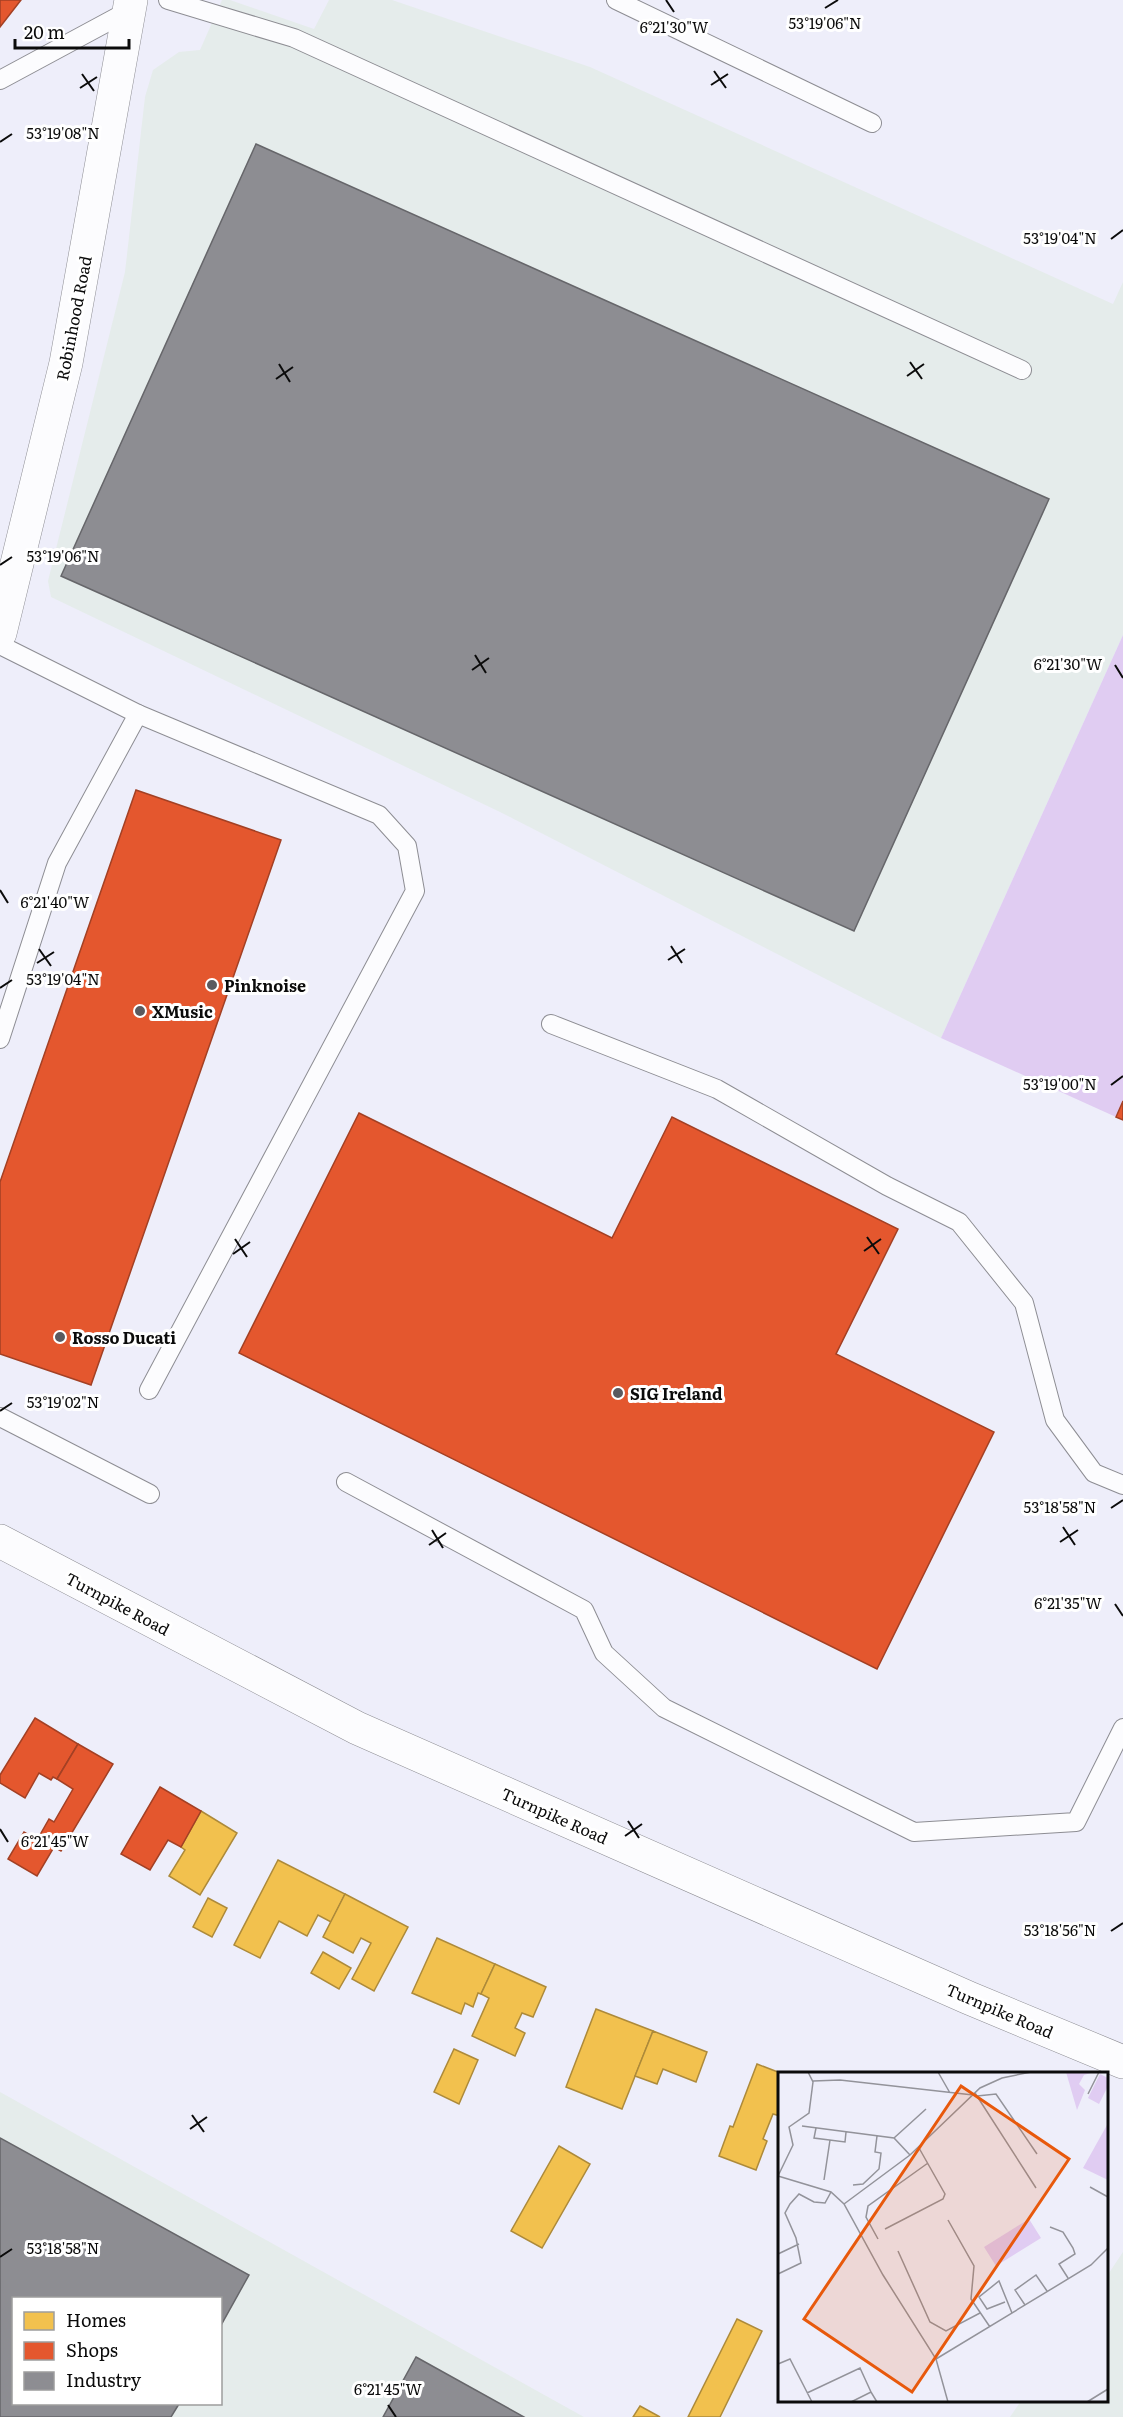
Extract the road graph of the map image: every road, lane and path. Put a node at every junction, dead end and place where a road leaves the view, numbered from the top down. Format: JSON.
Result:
{"nodes":[{"id":1,"x":168,"y":0,"type":"edge"},
{"id":2,"x":616,"y":0,"type":"edge"},
{"id":3,"x":131,"y":5,"type":"edge"},
{"id":4,"x":0,"y":80,"type":"edge"},
{"id":5,"x":872,"y":123,"type":"dead end"},
{"id":6,"x":1022,"y":370,"type":"dead end"},
{"id":7,"x":0,"y":633,"type":"edge"},
{"id":8,"x":0,"y":645,"type":"edge"},
{"id":9,"x":138,"y":714,"type":"junction"},
{"id":10,"x":551,"y":1024,"type":"dead end"},
{"id":11,"x":0,"y":1039,"type":"edge"},
{"id":12,"x":149,"y":1390,"type":"dead end"},
{"id":13,"x":0,"y":1418,"type":"edge"},
{"id":14,"x":346,"y":1482,"type":"dead end"},
{"id":15,"x":1123,"y":1485,"type":"edge"},
{"id":16,"x":150,"y":1494,"type":"dead end"},
{"id":17,"x":0,"y":1541,"type":"edge"},
{"id":18,"x":1123,"y":1728,"type":"edge"},
{"id":19,"x":1123,"y":2062,"type":"edge"}],
"edges":[{"from":1,"to":6,"type":"lane"},
{"from":2,"to":5,"type":"lane"},
{"from":3,"to":4,"type":"lane"},
{"from":3,"to":7,"type":"street","name":"Robinhood Road"},
{"from":8,"to":9,"type":"lane"},
{"from":9,"to":11,"type":"lane"},
{"from":9,"to":12,"type":"lane"},
{"from":10,"to":15,"type":"lane"},
{"from":13,"to":16,"type":"lane"},
{"from":14,"to":18,"type":"lane"},
{"from":17,"to":19,"type":"street","name":"Turnpike Road"}]}
